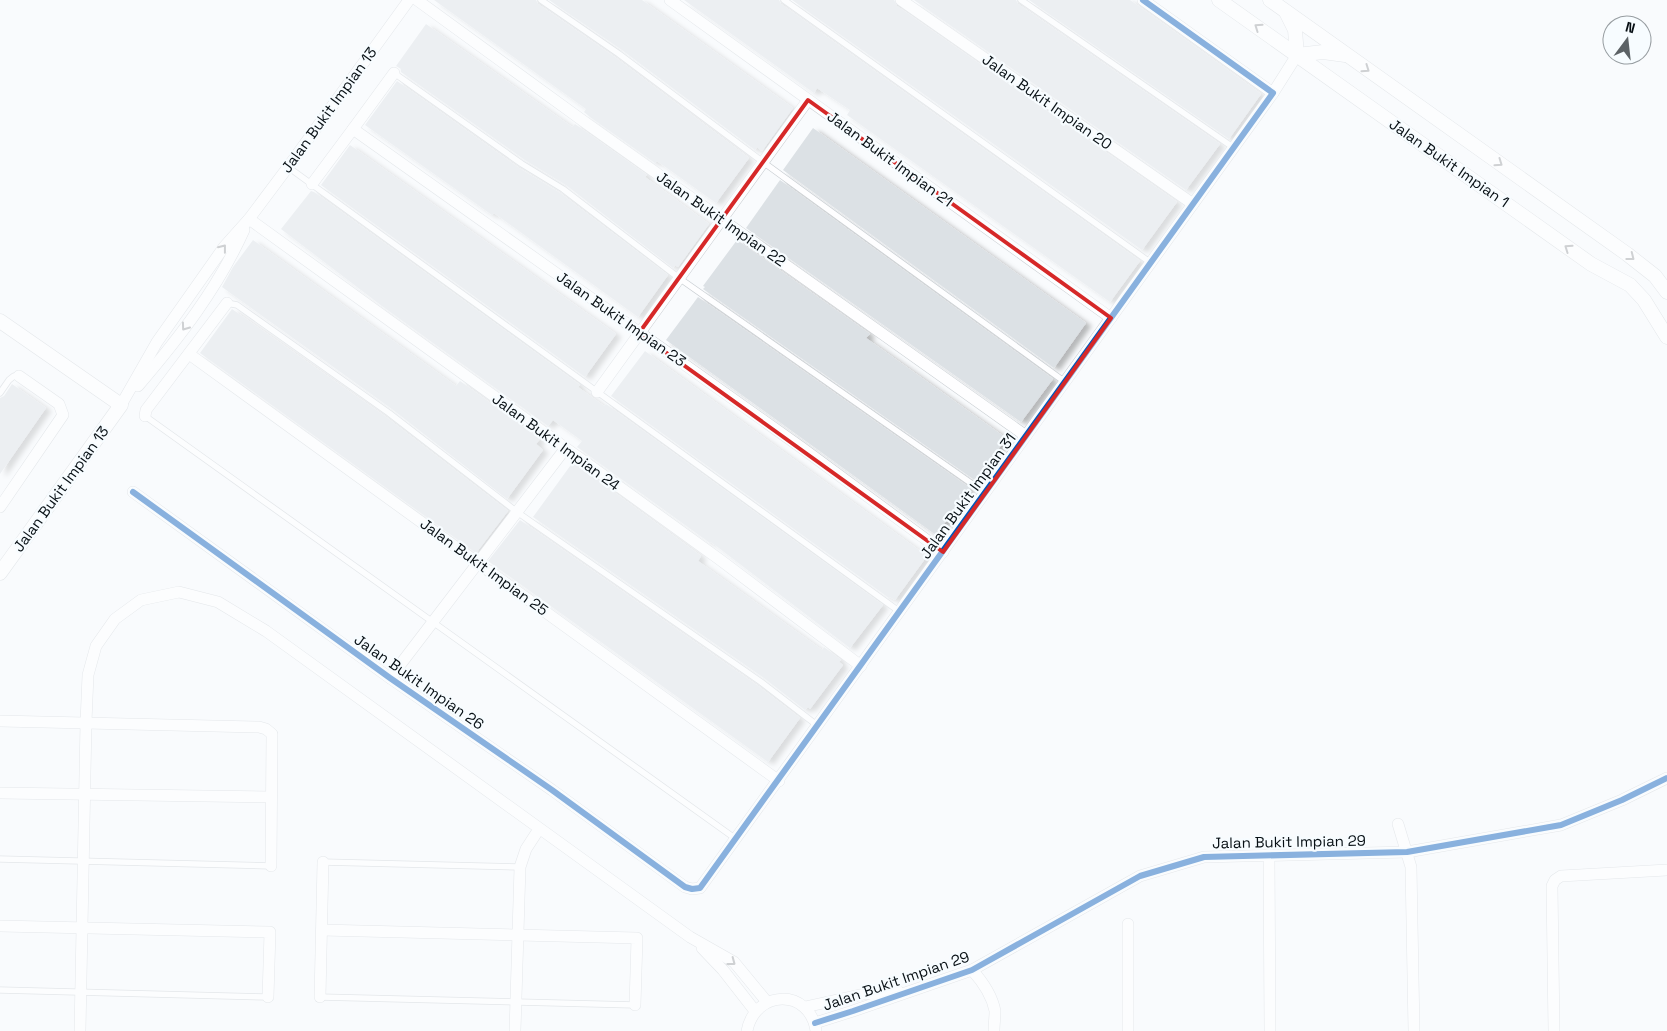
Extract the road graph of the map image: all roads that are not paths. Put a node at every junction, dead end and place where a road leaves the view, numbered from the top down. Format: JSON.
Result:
{"nodes":[{"id":1,"x":409,"y":0,"type":"edge"},
{"id":2,"x":417,"y":0,"type":"edge"},
{"id":3,"x":541,"y":0,"type":"edge"},
{"id":4,"x":670,"y":0,"type":"edge"},
{"id":5,"x":784,"y":0,"type":"edge"},
{"id":6,"x":901,"y":0,"type":"edge"},
{"id":7,"x":1021,"y":0,"type":"edge"},
{"id":8,"x":1143,"y":0,"type":"edge"},
{"id":9,"x":1219,"y":0,"type":"edge"},
{"id":10,"x":1270,"y":0,"type":"edge"},
{"id":11,"x":1286,"y":12,"type":"junction"},
{"id":12,"x":1296,"y":55,"type":"junction"},
{"id":13,"x":1348,"y":56,"type":"junction"},
{"id":14,"x":394,"y":73,"type":"joint"},
{"id":15,"x":1273,"y":93,"type":"junction"},
{"id":16,"x":808,"y":100,"type":"junction"},
{"id":17,"x":353,"y":129,"type":"junction"},
{"id":18,"x":1234,"y":148,"type":"junction"},
{"id":19,"x":763,"y":162,"type":"junction"},
{"id":20,"x":288,"y":167,"type":"junction"},
{"id":21,"x":312,"y":184,"type":"junction"},
{"id":22,"x":1193,"y":204,"type":"junction"},
{"id":23,"x":249,"y":220,"type":"junction"},
{"id":24,"x":721,"y":220,"type":"junction"},
{"id":25,"x":1151,"y":263,"type":"junction"},
{"id":26,"x":679,"y":278,"type":"junction"},
{"id":27,"x":1667,"y":292,"type":"edge"},
{"id":28,"x":227,"y":303,"type":"joint"},
{"id":29,"x":1111,"y":318,"type":"junction"},
{"id":30,"x":0,"y":321,"type":"edge"},
{"id":31,"x":640,"y":333,"type":"junction"},
{"id":32,"x":1667,"y":337,"type":"edge"},
{"id":33,"x":190,"y":354,"type":"junction"},
{"id":34,"x":19,"y":376,"type":"joint"},
{"id":35,"x":1065,"y":382,"type":"junction"},
{"id":36,"x":597,"y":392,"type":"junction"},
{"id":37,"x":0,"y":394,"type":"edge"},
{"id":38,"x":121,"y":405,"type":"junction"},
{"id":39,"x":146,"y":416,"type":"joint"},
{"id":40,"x":1026,"y":436,"type":"junction"},
{"id":41,"x":565,"y":448,"type":"junction"},
{"id":42,"x":133,"y":492,"type":"dead end"},
{"id":43,"x":985,"y":494,"type":"junction"},
{"id":44,"x":0,"y":507,"type":"edge"},
{"id":45,"x":517,"y":512,"type":"junction"},
{"id":46,"x":943,"y":552,"type":"junction"},
{"id":47,"x":478,"y":563,"type":"junction"},
{"id":48,"x":0,"y":573,"type":"edge"},
{"id":49,"x":900,"y":612,"type":"junction"},
{"id":50,"x":434,"y":622,"type":"junction"},
{"id":51,"x":861,"y":666,"type":"junction"},
{"id":52,"x":390,"y":678,"type":"junction"},
{"id":53,"x":0,"y":721,"type":"edge"},
{"id":54,"x":86,"y":722,"type":"junction"},
{"id":55,"x":818,"y":726,"type":"junction"},
{"id":56,"x":1667,"y":778,"type":"edge"},
{"id":57,"x":779,"y":781,"type":"junction"},
{"id":58,"x":0,"y":793,"type":"edge"},
{"id":59,"x":84,"y":794,"type":"junction"},
{"id":60,"x":271,"y":798,"type":"junction"},
{"id":61,"x":1398,"y":824,"type":"dead end"},
{"id":62,"x":539,"y":829,"type":"junction"},
{"id":63,"x":736,"y":839,"type":"junction"},
{"id":64,"x":1407,"y":852,"type":"junction"},
{"id":65,"x":1269,"y":855,"type":"junction"},
{"id":66,"x":0,"y":859,"type":"edge"},
{"id":67,"x":83,"y":861,"type":"junction"},
{"id":68,"x":323,"y":862,"type":"joint"},
{"id":69,"x":271,"y":866,"type":"joint"},
{"id":70,"x":520,"y":867,"type":"junction"},
{"id":71,"x":1667,"y":870,"type":"edge"},
{"id":72,"x":692,"y":889,"type":"joint"},
{"id":73,"x":1128,"y":924,"type":"dead end"},
{"id":74,"x":0,"y":926,"type":"edge"},
{"id":75,"x":82,"y":928,"type":"junction"},
{"id":76,"x":322,"y":930,"type":"junction"},
{"id":77,"x":518,"y":935,"type":"junction"},
{"id":78,"x":690,"y":937,"type":"junction"},
{"id":79,"x":972,"y":970,"type":"junction"},
{"id":80,"x":0,"y":990,"type":"edge"},
{"id":81,"x":915,"y":990,"type":"junction"},
{"id":82,"x":80,"y":992,"type":"junction"},
{"id":83,"x":268,"y":997,"type":"joint"},
{"id":84,"x":320,"y":997,"type":"joint"},
{"id":85,"x":516,"y":1002,"type":"junction"},
{"id":86,"x":767,"y":1002,"type":"junction"},
{"id":87,"x":635,"y":1005,"type":"joint"},
{"id":88,"x":805,"y":1008,"type":"junction"},
{"id":89,"x":755,"y":1011,"type":"junction"},
{"id":90,"x":815,"y":1027,"type":"edge"},
{"id":91,"x":80,"y":1031,"type":"edge"},
{"id":92,"x":515,"y":1031,"type":"edge"},
{"id":93,"x":747,"y":1031,"type":"edge"},
{"id":94,"x":994,"y":1031,"type":"edge"},
{"id":95,"x":1128,"y":1031,"type":"edge"},
{"id":96,"x":1270,"y":1031,"type":"edge"},
{"id":97,"x":1414,"y":1031,"type":"edge"},
{"id":98,"x":1554,"y":1031,"type":"edge"}],
"edges":[{"from":1,"to":20,"type":"street","name":"Jalan Bukit Impian 13"},
{"from":2,"to":24,"type":"street","name":"Jalan Bukit Impian 22"},
{"from":3,"to":19,"type":"lane"},
{"from":4,"to":16,"type":"street","name":"Jalan Bukit Impian 21"},
{"from":5,"to":25,"type":"lane"},
{"from":6,"to":22,"type":"street","name":"Jalan Bukit Impian 20"},
{"from":7,"to":18,"type":"lane"},
{"from":8,"to":15,"type":"street"},
{"from":12,"to":9,"type":"street","name":"Jalan Bukit Impian 1","one_way":true},
{"from":10,"to":11,"type":"street","name":"Jalan Bukit Impian 1"},
{"from":11,"to":12,"type":"street"},
{"from":11,"to":13,"type":"street","name":"Jalan Bukit Impian 1"},
{"from":12,"to":13,"type":"street"},
{"from":12,"to":15,"type":"street","name":"Jalan Bukit Impian 31"},
{"from":32,"to":12,"type":"street","name":"Jalan Bukit Impian 1","one_way":true},
{"from":13,"to":27,"type":"street","name":"Jalan Bukit Impian 1","one_way":true},
{"from":14,"to":17,"type":"street"},
{"from":14,"to":26,"type":"lane"},
{"from":15,"to":18,"type":"street","name":"Jalan Bukit Impian 31"},
{"from":16,"to":19,"type":"street"},
{"from":16,"to":29,"type":"street","name":"Jalan Bukit Impian 21"},
{"from":17,"to":21,"type":"street"},
{"from":17,"to":31,"type":"street","name":"Jalan Bukit Impian 23"},
{"from":18,"to":22,"type":"street","name":"Jalan Bukit Impian 31"},
{"from":19,"to":24,"type":"street"},
{"from":19,"to":35,"type":"lane"},
{"from":20,"to":21,"type":"lane"},
{"from":20,"to":23,"type":"street","name":"Jalan Bukit Impian 13"},
{"from":21,"to":36,"type":"lane"},
{"from":22,"to":25,"type":"street","name":"Jalan Bukit Impian 31"},
{"from":23,"to":38,"type":"street","name":"Jalan Bukit Impian 13"},
{"from":23,"to":41,"type":"street","name":"Jalan Bukit Impian 24"},
{"from":24,"to":26,"type":"street"},
{"from":24,"to":40,"type":"street","name":"Jalan Bukit Impian 22"},
{"from":25,"to":29,"type":"street","name":"Jalan Bukit Impian 31"},
{"from":26,"to":31,"type":"street"},
{"from":26,"to":43,"type":"lane"},
{"from":28,"to":33,"type":"street"},
{"from":28,"to":45,"type":"lane"},
{"from":29,"to":35,"type":"street","name":"Jalan Bukit Impian 31"},
{"from":30,"to":38,"type":"street"},
{"from":31,"to":36,"type":"street"},
{"from":31,"to":46,"type":"street","name":"Jalan Bukit Impian 23"},
{"from":33,"to":39,"type":"street"},
{"from":33,"to":47,"type":"street","name":"Jalan Bukit Impian 25"},
{"from":34,"to":37,"type":"lane"},
{"from":34,"to":44,"type":"street"},
{"from":35,"to":40,"type":"street","name":"Jalan Bukit Impian 31"},
{"from":36,"to":49,"type":"lane"},
{"from":38,"to":48,"type":"street","name":"Jalan Bukit Impian 13"},
{"from":39,"to":50,"type":"lane"},
{"from":40,"to":43,"type":"street","name":"Jalan Bukit Impian 31"},
{"from":41,"to":45,"type":"street"},
{"from":41,"to":51,"type":"street","name":"Jalan Bukit Impian 24"},
{"from":42,"to":52,"type":"street","name":"Jalan Bukit Impian 26"},
{"from":43,"to":46,"type":"street","name":"Jalan Bukit Impian 31"},
{"from":45,"to":47,"type":"street"},
{"from":45,"to":55,"type":"lane"},
{"from":46,"to":49,"type":"street","name":"Jalan Bukit Impian 31"},
{"from":47,"to":50,"type":"street"},
{"from":47,"to":57,"type":"street","name":"Jalan Bukit Impian 25"},
{"from":49,"to":51,"type":"street","name":"Jalan Bukit Impian 31"},
{"from":50,"to":52,"type":"street"},
{"from":50,"to":63,"type":"lane"},
{"from":51,"to":55,"type":"street","name":"Jalan Bukit Impian 31"},
{"from":52,"to":72,"type":"street","name":"Jalan Bukit Impian 26"},
{"from":53,"to":54,"type":"street"},
{"from":54,"to":59,"type":"street"},
{"from":54,"to":60,"type":"street"},
{"from":54,"to":62,"type":"street"},
{"from":55,"to":57,"type":"street","name":"Jalan Bukit Impian 31"},
{"from":56,"to":64,"type":"street","name":"Jalan Bukit Impian 29"},
{"from":57,"to":63,"type":"street","name":"Jalan Bukit Impian 31"},
{"from":58,"to":59,"type":"street"},
{"from":59,"to":60,"type":"street"},
{"from":59,"to":67,"type":"street"},
{"from":60,"to":69,"type":"street"},
{"from":61,"to":64,"type":"street"},
{"from":62,"to":70,"type":"street"},
{"from":62,"to":78,"type":"street"},
{"from":63,"to":72,"type":"street","name":"Jalan Bukit Impian 31"},
{"from":64,"to":65,"type":"street","name":"Jalan Bukit Impian 29"},
{"from":64,"to":97,"type":"street"},
{"from":65,"to":79,"type":"street","name":"Jalan Bukit Impian 29"},
{"from":65,"to":96,"type":"street"},
{"from":66,"to":67,"type":"lane"},
{"from":67,"to":69,"type":"lane"},
{"from":67,"to":75,"type":"street"},
{"from":68,"to":70,"type":"lane"},
{"from":68,"to":76,"type":"street"},
{"from":70,"to":77,"type":"street"},
{"from":71,"to":98,"type":"street"},
{"from":73,"to":95,"type":"street"},
{"from":74,"to":75,"type":"street"},
{"from":75,"to":82,"type":"street"},
{"from":75,"to":83,"type":"street"},
{"from":76,"to":77,"type":"street"},
{"from":76,"to":84,"type":"street"},
{"from":77,"to":85,"type":"street"},
{"from":77,"to":87,"type":"street"},
{"from":78,"to":86,"type":"street","one_way":true},
{"from":78,"to":89,"type":"street"},
{"from":79,"to":81,"type":"street","name":"Jalan Bukit Impian 29"},
{"from":79,"to":94,"type":"street"},
{"from":80,"to":82,"type":"lane"},
{"from":81,"to":88,"type":"street","name":"Jalan Bukit Impian 29"},
{"from":81,"to":90,"type":"street","name":"Jalan Bukit Impian 29"},
{"from":82,"to":83,"type":"lane"},
{"from":82,"to":91,"type":"street"},
{"from":84,"to":85,"type":"lane"},
{"from":85,"to":87,"type":"lane"},
{"from":85,"to":92,"type":"street"},
{"from":86,"to":88,"type":"street"},
{"from":86,"to":89,"type":"street"},
{"from":88,"to":90,"type":"street"},
{"from":89,"to":93,"type":"street"}]}
